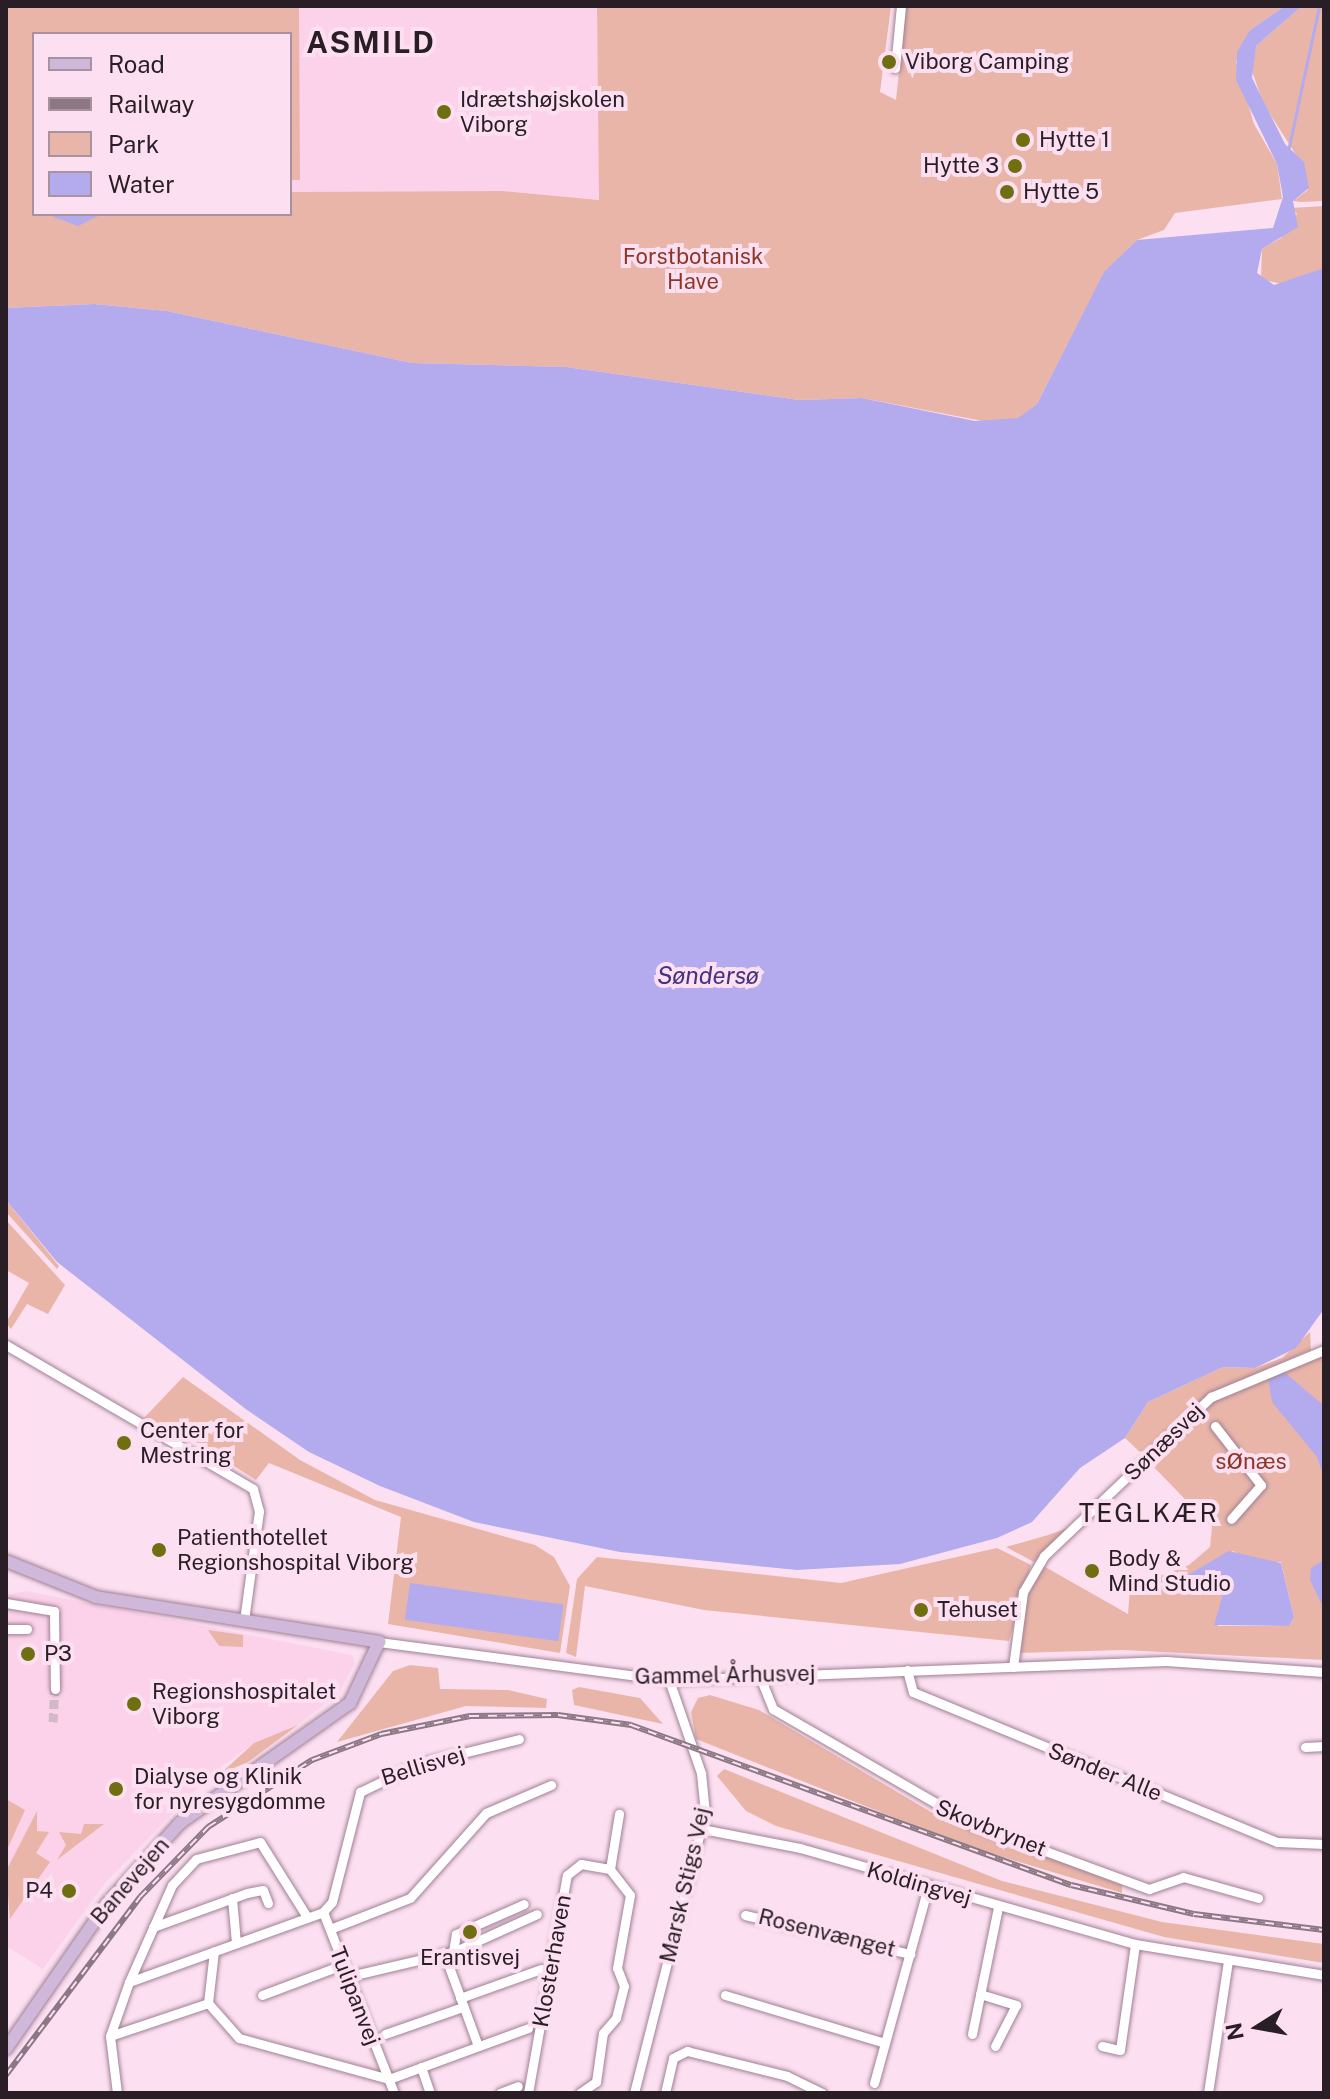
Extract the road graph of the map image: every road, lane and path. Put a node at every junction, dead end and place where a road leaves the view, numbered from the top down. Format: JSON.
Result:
{"nodes":[{"id":1,"x":901,"y":6,"type":"edge"},
{"id":2,"x":895,"y":68,"type":"dead end"},
{"id":3,"x":6,"y":1345,"type":"edge"},
{"id":4,"x":1324,"y":1350,"type":"edge"},
{"id":5,"x":1215,"y":1426,"type":"dead end"},
{"id":6,"x":1231,"y":1519,"type":"dead end"},
{"id":7,"x":6,"y":1561,"type":"edge"},
{"id":8,"x":6,"y":1603,"type":"edge"},
{"id":9,"x":244,"y":1621,"type":"junction"},
{"id":10,"x":6,"y":1629,"type":"edge"},
{"id":11,"x":27,"y":1629,"type":"dead end"},
{"id":12,"x":379,"y":1642,"type":"junction"},
{"id":13,"x":1013,"y":1667,"type":"junction"},
{"id":14,"x":907,"y":1670,"type":"junction"},
{"id":15,"x":1324,"y":1672,"type":"edge"},
{"id":16,"x":760,"y":1677,"type":"junction"},
{"id":17,"x":669,"y":1680,"type":"junction"},
{"id":18,"x":55,"y":1689,"type":"tunnel mouth"},
{"id":19,"x":519,"y":1739,"type":"dead end"},
{"id":20,"x":1324,"y":1746,"type":"edge"},
{"id":21,"x":1305,"y":1747,"type":"dead end"},
{"id":22,"x":551,"y":1785,"type":"dead end"},
{"id":23,"x":619,"y":1814,"type":"dead end"},
{"id":24,"x":702,"y":1829,"type":"junction"},
{"id":25,"x":1324,"y":1844,"type":"edge"},
{"id":26,"x":610,"y":1869,"type":"junction"},
{"id":27,"x":928,"y":1887,"type":"junction"},
{"id":28,"x":232,"y":1898,"type":"junction"},
{"id":29,"x":1258,"y":1898,"type":"dead end"},
{"id":30,"x":268,"y":1903,"type":"dead end"},
{"id":31,"x":524,"y":1904,"type":"dead end"},
{"id":32,"x":998,"y":1907,"type":"junction"},
{"id":33,"x":323,"y":1912,"type":"junction"},
{"id":34,"x":537,"y":1914,"type":"dead end"},
{"id":35,"x":745,"y":1915,"type":"dead end"},
{"id":36,"x":307,"y":1917,"type":"junction"},
{"id":37,"x":153,"y":1927,"type":"junction"},
{"id":38,"x":330,"y":1929,"type":"junction"},
{"id":39,"x":236,"y":1943,"type":"junction"},
{"id":40,"x":1135,"y":1944,"type":"junction"},
{"id":41,"x":214,"y":1951,"type":"junction"},
{"id":42,"x":448,"y":1952,"type":"junction"},
{"id":43,"x":910,"y":1954,"type":"junction"},
{"id":44,"x":1228,"y":1961,"type":"junction"},
{"id":45,"x":342,"y":1965,"type":"junction"},
{"id":46,"x":541,"y":1969,"type":"dead end"},
{"id":47,"x":1324,"y":1975,"type":"edge"},
{"id":48,"x":346,"y":1977,"type":"junction"},
{"id":49,"x":129,"y":1982,"type":"junction"},
{"id":50,"x":980,"y":1994,"type":"junction"},
{"id":51,"x":262,"y":1995,"type":"dead end"},
{"id":52,"x":725,"y":1995,"type":"dead end"},
{"id":53,"x":462,"y":2002,"type":"junction"},
{"id":54,"x":208,"y":2003,"type":"junction"},
{"id":55,"x":528,"y":2028,"type":"dead end"},
{"id":56,"x":385,"y":2034,"type":"dead end"},
{"id":57,"x":972,"y":2034,"type":"dead end"},
{"id":58,"x":110,"y":2036,"type":"junction"},
{"id":59,"x":885,"y":2043,"type":"junction"},
{"id":60,"x":478,"y":2046,"type":"junction"},
{"id":61,"x":995,"y":2046,"type":"dead end"},
{"id":62,"x":1102,"y":2046,"type":"dead end"},
{"id":63,"x":6,"y":2049,"type":"edge"},
{"id":64,"x":421,"y":2067,"type":"junction"},
{"id":65,"x":389,"y":2079,"type":"junction"},
{"id":66,"x":874,"y":2083,"type":"dead end"},
{"id":67,"x":518,"y":2086,"type":"dead end"},
{"id":68,"x":117,"y":2093,"type":"edge"},
{"id":69,"x":394,"y":2093,"type":"edge"},
{"id":70,"x":430,"y":2093,"type":"edge"},
{"id":71,"x":500,"y":2093,"type":"edge"},
{"id":72,"x":528,"y":2093,"type":"edge"},
{"id":73,"x":580,"y":2093,"type":"edge"},
{"id":74,"x":634,"y":2093,"type":"edge"},
{"id":75,"x":665,"y":2093,"type":"edge"},
{"id":76,"x":822,"y":2093,"type":"edge"},
{"id":77,"x":1208,"y":2093,"type":"edge"}],
"edges":[{"from":1,"to":2,"type":"street"},
{"from":3,"to":9,"type":"street"},
{"from":4,"to":13,"type":"street","name":"Sønæsvej"},
{"from":5,"to":6,"type":"street"},
{"from":7,"to":9,"type":"main road","name":"Gammel Århusvej"},
{"from":8,"to":18,"type":"street"},
{"from":9,"to":12,"type":"main road","name":"Gammel Århusvej"},
{"from":10,"to":11,"type":"street"},
{"from":12,"to":17,"type":"street","name":"Gammel Århusvej"},
{"from":12,"to":63,"type":"main road","name":"Banevejen"},
{"from":13,"to":14,"type":"street","name":"Gammel Århusvej"},
{"from":13,"to":15,"type":"street","name":"Gammel Århusvej"},
{"from":14,"to":16,"type":"street","name":"Gammel Århusvej"},
{"from":14,"to":25,"type":"street","name":"Sønder Alle"},
{"from":16,"to":17,"type":"street","name":"Gammel Århusvej"},
{"from":16,"to":29,"type":"street","name":"Skovbrynet"},
{"from":17,"to":24,"type":"street","name":"Marsk Stigs Vej"},
{"from":19,"to":33,"type":"street","name":"Bellisvej"},
{"from":20,"to":21,"type":"street"},
{"from":22,"to":38,"type":"street"},
{"from":23,"to":26,"type":"street"},
{"from":24,"to":27,"type":"street","name":"Koldingvej"},
{"from":24,"to":74,"type":"street","name":"Marsk Stigs Vej"},
{"from":26,"to":72,"type":"street","name":"Klosterhaven"},
{"from":26,"to":73,"type":"street"},
{"from":27,"to":32,"type":"street","name":"Koldingvej"},
{"from":27,"to":43,"type":"street","name":"Rosenvænget"},
{"from":28,"to":30,"type":"street"},
{"from":28,"to":37,"type":"street"},
{"from":28,"to":39,"type":"street"},
{"from":31,"to":42,"type":"street"},
{"from":32,"to":40,"type":"street","name":"Koldingvej"},
{"from":32,"to":50,"type":"street"},
{"from":33,"to":36,"type":"street"},
{"from":33,"to":38,"type":"street","name":"Tulipanvej"},
{"from":34,"to":42,"type":"street"},
{"from":35,"to":43,"type":"street","name":"Rosenvænget"},
{"from":36,"to":37,"type":"street"},
{"from":36,"to":39,"type":"street"},
{"from":37,"to":49,"type":"street"},
{"from":38,"to":45,"type":"street","name":"Tulipanvej"},
{"from":39,"to":41,"type":"street"},
{"from":40,"to":44,"type":"street","name":"Koldingvej"},
{"from":40,"to":62,"type":"street"},
{"from":41,"to":49,"type":"street"},
{"from":41,"to":54,"type":"street"},
{"from":42,"to":48,"type":"street"},
{"from":42,"to":53,"type":"street"},
{"from":43,"to":59,"type":"street","name":"Rosenvænget"},
{"from":44,"to":47,"type":"street","name":"Koldingvej"},
{"from":44,"to":77,"type":"street"},
{"from":45,"to":48,"type":"street","name":"Tulipanvej"},
{"from":45,"to":51,"type":"street"},
{"from":46,"to":53,"type":"street","name":"Tulipanvej"},
{"from":48,"to":65,"type":"street","name":"Tulipanvej"},
{"from":49,"to":58,"type":"street"},
{"from":50,"to":57,"type":"street"},
{"from":50,"to":61,"type":"street"},
{"from":52,"to":59,"type":"street"},
{"from":53,"to":56,"type":"street","name":"Tulipanvej"},
{"from":53,"to":60,"type":"street"},
{"from":54,"to":58,"type":"street"},
{"from":54,"to":65,"type":"street"},
{"from":55,"to":60,"type":"street"},
{"from":58,"to":68,"type":"street"},
{"from":59,"to":66,"type":"street","name":"Rosenvænget"},
{"from":60,"to":64,"type":"street"},
{"from":64,"to":65,"type":"street"},
{"from":64,"to":70,"type":"street"},
{"from":65,"to":69,"type":"street","name":"Tulipanvej"},
{"from":67,"to":71,"type":"street"},
{"from":75,"to":76,"type":"street"}]}
